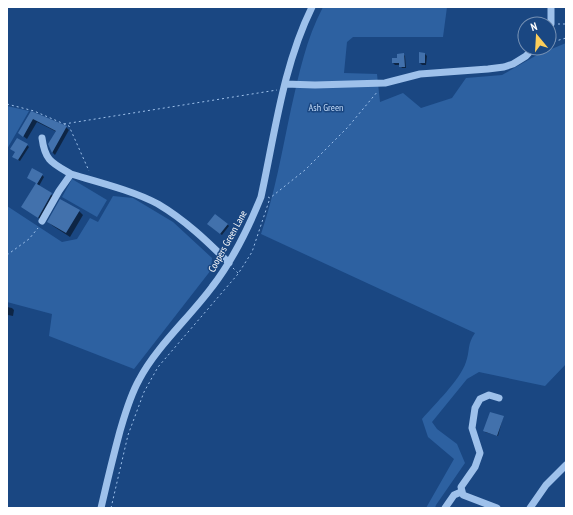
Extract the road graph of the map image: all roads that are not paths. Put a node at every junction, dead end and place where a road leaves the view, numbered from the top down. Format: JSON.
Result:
{"nodes":[{"id":1,"x":312,"y":7,"type":"edge"},
{"id":2,"x":526,"y":56,"type":"edge"},
{"id":3,"x":285,"y":88,"type":"junction"},
{"id":4,"x":42,"y":138,"type":"dead end"},
{"id":5,"x":71,"y":174,"type":"junction"},
{"id":6,"x":42,"y":221,"type":"road end"},
{"id":7,"x":229,"y":263,"type":"junction"},
{"id":8,"x":499,"y":398,"type":"dead end"},
{"id":9,"x":566,"y":465,"type":"edge"},
{"id":10,"x":461,"y":492,"type":"junction"},
{"id":11,"x":102,"y":508,"type":"edge"},
{"id":12,"x":445,"y":508,"type":"edge"},
{"id":13,"x":498,"y":508,"type":"edge"},
{"id":14,"x":530,"y":508,"type":"edge"}],
"edges":[{"from":1,"to":3,"type":"street","name":"Coopers Green Lane"},
{"from":2,"to":3,"type":"street"},
{"from":3,"to":7,"type":"street","name":"Coopers Green Lane"},
{"from":4,"to":5,"type":"street"},
{"from":5,"to":6,"type":"street"},
{"from":5,"to":7,"type":"street"},
{"from":7,"to":11,"type":"street","name":"Coopers Green Lane"},
{"from":8,"to":10,"type":"street"},
{"from":9,"to":14,"type":"street"},
{"from":10,"to":12,"type":"street"},
{"from":10,"to":13,"type":"street"}]}
